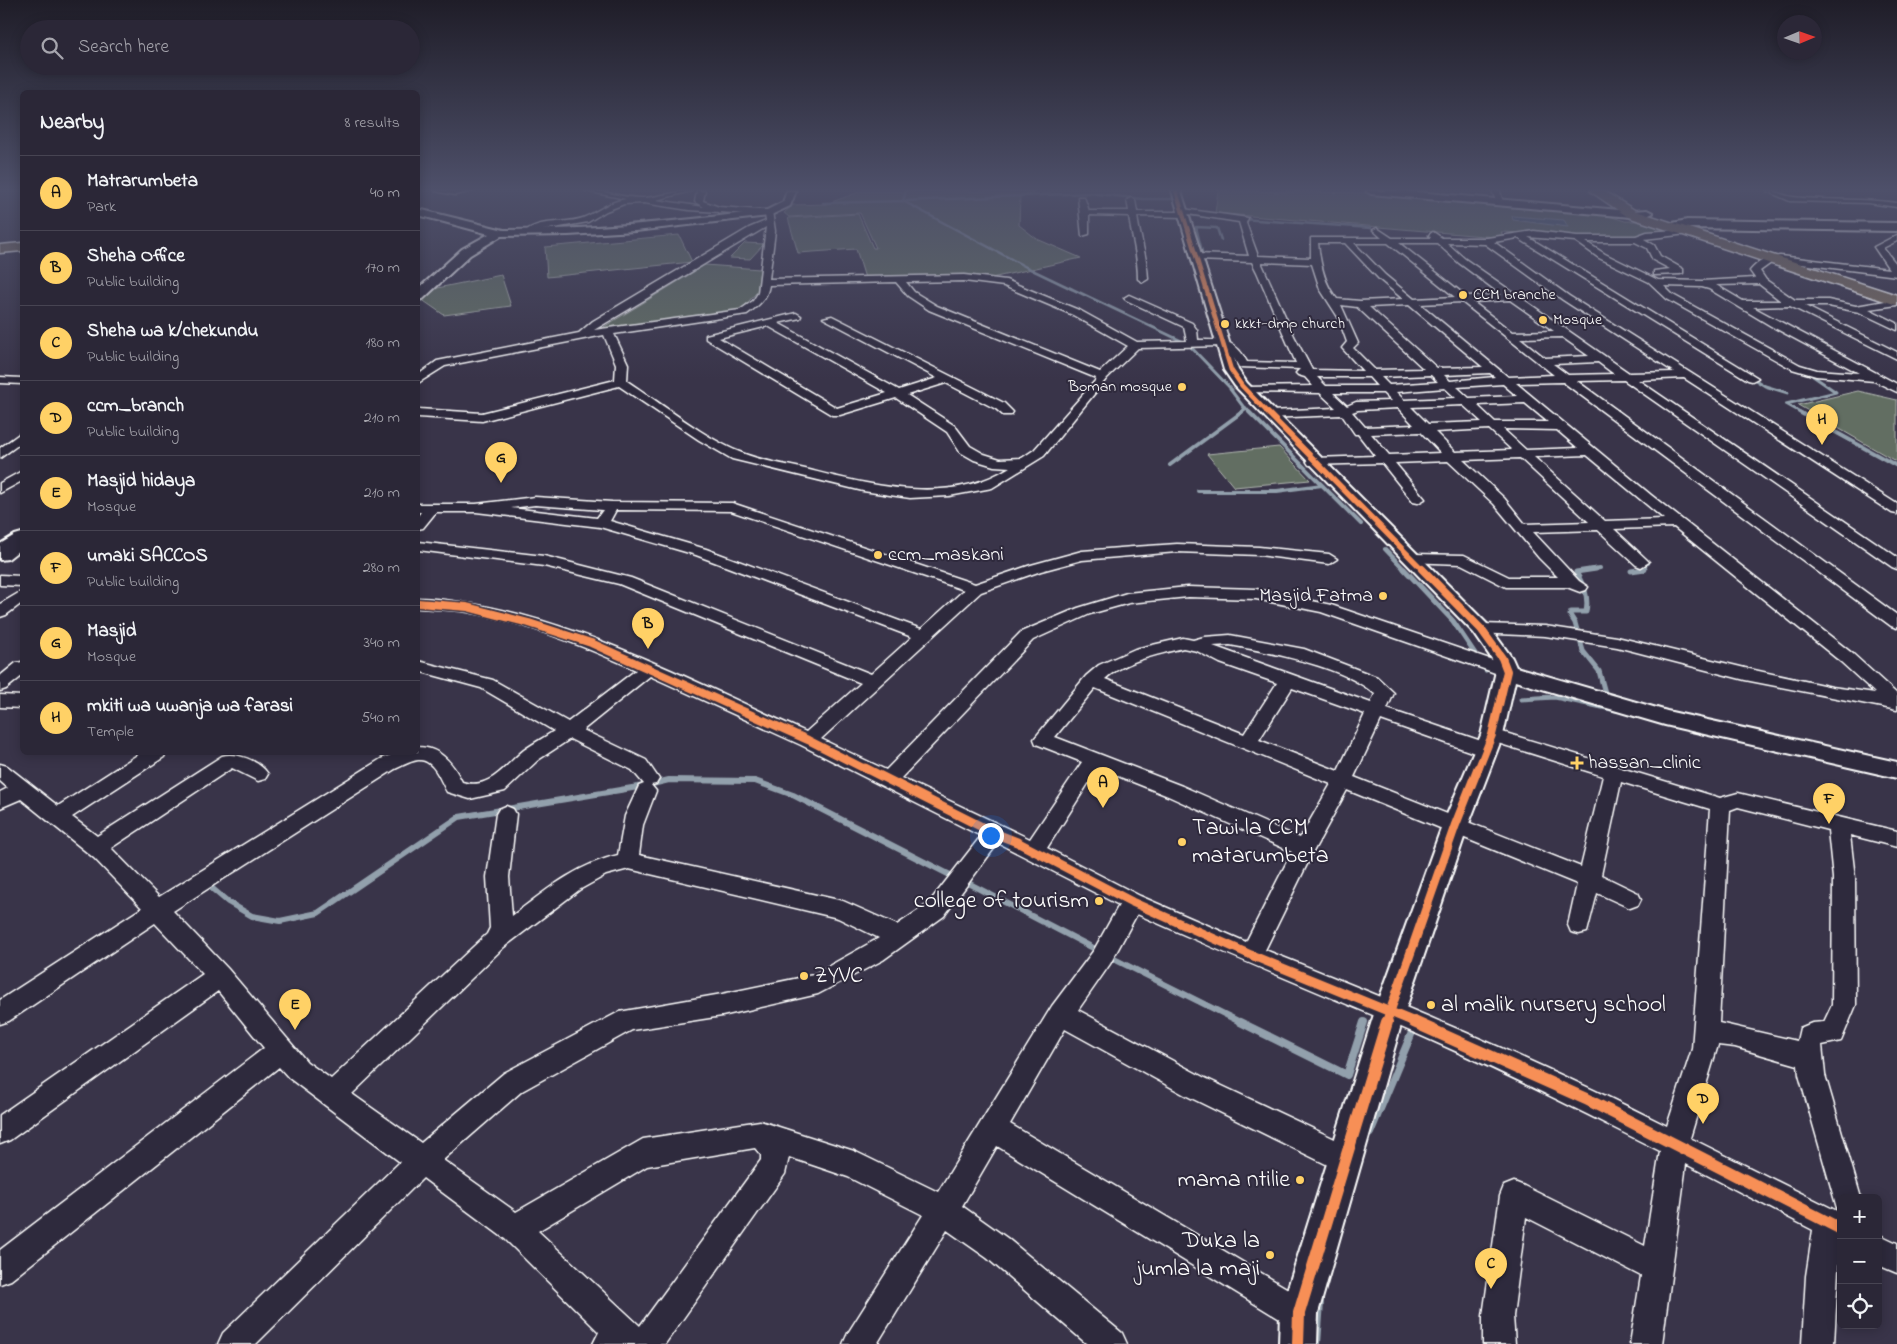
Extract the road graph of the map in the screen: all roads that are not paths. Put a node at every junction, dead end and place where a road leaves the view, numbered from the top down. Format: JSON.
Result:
{"nodes":[{"id":1,"x":464,"y":254,"type":"edge"},
{"id":2,"x":712,"y":254,"type":"edge"},
{"id":3,"x":767,"y":254,"type":"edge"},
{"id":4,"x":1142,"y":254,"type":"edge"},
{"id":5,"x":1195,"y":254,"type":"edge"},
{"id":6,"x":1254,"y":254,"type":"edge"},
{"id":7,"x":1315,"y":254,"type":"edge"},
{"id":8,"x":1359,"y":254,"type":"edge"},
{"id":9,"x":1405,"y":254,"type":"edge"},
{"id":10,"x":1454,"y":254,"type":"edge"},
{"id":11,"x":1503,"y":254,"type":"edge"},
{"id":12,"x":1550,"y":254,"type":"edge"},
{"id":13,"x":1599,"y":254,"type":"edge"},
{"id":14,"x":1654,"y":254,"type":"edge"},
{"id":15,"x":1757,"y":254,"type":"edge"},
{"id":16,"x":1884,"y":254,"type":"edge"},
{"id":17,"x":1196,"y":257,"type":"junction"},
{"id":18,"x":1256,"y":259,"type":"junction"},
{"id":19,"x":1773,"y":259,"type":"junction"},
{"id":20,"x":1316,"y":261,"type":"junction"},
{"id":21,"x":1895,"y":273,"type":"edge"},
{"id":22,"x":1639,"y":274,"type":"junction"},
{"id":23,"x":898,"y":279,"type":"junction"},
{"id":24,"x":1143,"y":279,"type":"dead end"},
{"id":25,"x":1759,"y":281,"type":"junction"},
{"id":26,"x":765,"y":282,"type":"junction"},
{"id":27,"x":1656,"y":283,"type":"junction"},
{"id":28,"x":1703,"y":284,"type":"junction"},
{"id":29,"x":1502,"y":289,"type":"junction"},
{"id":30,"x":1452,"y":292,"type":"junction"},
{"id":31,"x":420,"y":294,"type":"edge"},
{"id":32,"x":1513,"y":297,"type":"junction"},
{"id":33,"x":1129,"y":298,"type":"dead end"},
{"id":34,"x":1464,"y":301,"type":"junction"},
{"id":35,"x":1897,"y":301,"type":"edge"},
{"id":36,"x":1334,"y":302,"type":"junction"},
{"id":37,"x":1413,"y":303,"type":"junction"},
{"id":38,"x":1360,"y":304,"type":"junction"},
{"id":39,"x":1744,"y":304,"type":"junction"},
{"id":40,"x":1793,"y":304,"type":"junction"},
{"id":41,"x":1856,"y":308,"type":"junction"},
{"id":42,"x":796,"y":316,"type":"dead end"},
{"id":43,"x":828,"y":318,"type":"dead end"},
{"id":44,"x":692,"y":322,"type":"junction"},
{"id":45,"x":770,"y":323,"type":"junction"},
{"id":46,"x":670,"y":324,"type":"junction"},
{"id":47,"x":1897,"y":327,"type":"edge"},
{"id":48,"x":701,"y":329,"type":"junction"},
{"id":49,"x":608,"y":332,"type":"junction"},
{"id":50,"x":1564,"y":334,"type":"junction"},
{"id":51,"x":582,"y":335,"type":"junction"},
{"id":52,"x":1508,"y":335,"type":"junction"},
{"id":53,"x":710,"y":337,"type":"junction"},
{"id":54,"x":1223,"y":344,"type":"junction"},
{"id":55,"x":1135,"y":345,"type":"junction"},
{"id":56,"x":1190,"y":345,"type":"junction"},
{"id":57,"x":1897,"y":356,"type":"edge"},
{"id":58,"x":1600,"y":359,"type":"junction"},
{"id":59,"x":1542,"y":361,"type":"junction"},
{"id":60,"x":1489,"y":367,"type":"junction"},
{"id":61,"x":1429,"y":368,"type":"junction"},
{"id":62,"x":1306,"y":369,"type":"junction"},
{"id":63,"x":1369,"y":370,"type":"junction"},
{"id":64,"x":1684,"y":375,"type":"junction"},
{"id":65,"x":1625,"y":376,"type":"junction"},
{"id":66,"x":1102,"y":377,"type":"junction"},
{"id":67,"x":1752,"y":378,"type":"dead end"},
{"id":68,"x":1877,"y":378,"type":"junction"},
{"id":69,"x":420,"y":379,"type":"edge"},
{"id":70,"x":947,"y":379,"type":"junction"},
{"id":71,"x":1566,"y":379,"type":"junction"},
{"id":72,"x":0,"y":380,"type":"edge"},
{"id":73,"x":1507,"y":380,"type":"junction"},
{"id":74,"x":20,"y":381,"type":"edge"},
{"id":75,"x":622,"y":382,"type":"junction"},
{"id":76,"x":1448,"y":386,"type":"junction"},
{"id":77,"x":1387,"y":389,"type":"junction"},
{"id":78,"x":1897,"y":389,"type":"edge"},
{"id":79,"x":1246,"y":390,"type":"junction"},
{"id":80,"x":1323,"y":390,"type":"junction"},
{"id":81,"x":896,"y":393,"type":"junction"},
{"id":82,"x":1528,"y":399,"type":"junction"},
{"id":83,"x":1466,"y":402,"type":"junction"},
{"id":84,"x":1402,"y":404,"type":"junction"},
{"id":85,"x":1345,"y":411,"type":"junction"},
{"id":86,"x":1006,"y":412,"type":"dead end"},
{"id":87,"x":420,"y":413,"type":"edge"},
{"id":88,"x":1270,"y":415,"type":"junction"},
{"id":89,"x":1493,"y":426,"type":"junction"},
{"id":90,"x":1560,"y":426,"type":"junction"},
{"id":91,"x":1426,"y":429,"type":"junction"},
{"id":92,"x":1359,"y":431,"type":"junction"},
{"id":93,"x":20,"y":438,"type":"edge"},
{"id":94,"x":1590,"y":451,"type":"junction"},
{"id":95,"x":0,"y":454,"type":"edge"},
{"id":96,"x":20,"y":454,"type":"edge"},
{"id":97,"x":1522,"y":454,"type":"junction"},
{"id":98,"x":1452,"y":457,"type":"junction"},
{"id":99,"x":1384,"y":459,"type":"junction"},
{"id":100,"x":1027,"y":462,"type":"junction"},
{"id":101,"x":1314,"y":462,"type":"junction"},
{"id":102,"x":20,"y":476,"type":"edge"},
{"id":103,"x":0,"y":489,"type":"edge"},
{"id":104,"x":1418,"y":499,"type":"dead end"},
{"id":105,"x":612,"y":506,"type":"junction"},
{"id":106,"x":420,"y":508,"type":"edge"},
{"id":107,"x":432,"y":508,"type":"junction"},
{"id":108,"x":517,"y":508,"type":"junction"},
{"id":109,"x":1897,"y":510,"type":"edge"},
{"id":110,"x":420,"y":523,"type":"edge"},
{"id":111,"x":601,"y":523,"type":"junction"},
{"id":112,"x":1678,"y":523,"type":"junction"},
{"id":113,"x":1601,"y":526,"type":"junction"},
{"id":114,"x":1522,"y":528,"type":"junction"},
{"id":115,"x":20,"y":540,"type":"edge"},
{"id":116,"x":420,"y":546,"type":"edge"},
{"id":117,"x":0,"y":554,"type":"edge"},
{"id":118,"x":1329,"y":559,"type":"dead end"},
{"id":119,"x":1413,"y":559,"type":"junction"},
{"id":120,"x":1641,"y":562,"type":"dead end"},
{"id":121,"x":1897,"y":564,"type":"edge"},
{"id":122,"x":0,"y":580,"type":"edge"},
{"id":123,"x":20,"y":581,"type":"edge"},
{"id":124,"x":975,"y":589,"type":"junction"},
{"id":125,"x":20,"y":597,"type":"edge"},
{"id":126,"x":420,"y":603,"type":"edge"},
{"id":127,"x":0,"y":612,"type":"edge"},
{"id":128,"x":1897,"y":623,"type":"edge"},
{"id":129,"x":1481,"y":629,"type":"junction"},
{"id":130,"x":924,"y":636,"type":"junction"},
{"id":131,"x":1200,"y":645,"type":"junction"},
{"id":132,"x":420,"y":667,"type":"edge"},
{"id":133,"x":20,"y":669,"type":"edge"},
{"id":134,"x":648,"y":669,"type":"junction"},
{"id":135,"x":1501,"y":669,"type":"junction"},
{"id":136,"x":1092,"y":680,"type":"junction"},
{"id":137,"x":1288,"y":680,"type":"junction"},
{"id":138,"x":873,"y":681,"type":"junction"},
{"id":139,"x":0,"y":685,"type":"edge"},
{"id":140,"x":0,"y":701,"type":"edge"},
{"id":141,"x":20,"y":702,"type":"edge"},
{"id":142,"x":1897,"y":705,"type":"edge"},
{"id":143,"x":1376,"y":711,"type":"junction"},
{"id":144,"x":570,"y":730,"type":"junction"},
{"id":145,"x":808,"y":740,"type":"junction"},
{"id":146,"x":1248,"y":743,"type":"junction"},
{"id":147,"x":1489,"y":743,"type":"junction"},
{"id":148,"x":420,"y":753,"type":"edge"},
{"id":149,"x":152,"y":755,"type":"edge"},
{"id":150,"x":414,"y":755,"type":"edge"},
{"id":151,"x":242,"y":757,"type":"edge"},
{"id":152,"x":1094,"y":759,"type":"junction"},
{"id":153,"x":1897,"y":770,"type":"edge"},
{"id":154,"x":0,"y":771,"type":"edge"},
{"id":155,"x":258,"y":774,"type":"dead end"},
{"id":156,"x":1613,"y":774,"type":"junction"},
{"id":157,"x":889,"y":779,"type":"junction"},
{"id":158,"x":1342,"y":782,"type":"junction"},
{"id":159,"x":23,"y":789,"type":"junction"},
{"id":160,"x":0,"y":801,"type":"edge"},
{"id":161,"x":503,"y":801,"type":"junction"},
{"id":162,"x":1720,"y":805,"type":"junction"},
{"id":163,"x":58,"y":816,"type":"junction"},
{"id":164,"x":1838,"y":824,"type":"junction"},
{"id":165,"x":1454,"y":826,"type":"junction"},
{"id":166,"x":994,"y":833,"type":"junction"},
{"id":167,"x":1897,"y":839,"type":"edge"},
{"id":168,"x":96,"y":847,"type":"junction"},
{"id":169,"x":1304,"y":849,"type":"junction"},
{"id":170,"x":1034,"y":850,"type":"junction"},
{"id":171,"x":629,"y":861,"type":"junction"},
{"id":172,"x":1590,"y":880,"type":"junction"},
{"id":173,"x":1630,"y":899,"type":"dead end"},
{"id":174,"x":1132,"y":902,"type":"junction"},
{"id":175,"x":158,"y":909,"type":"junction"},
{"id":176,"x":1579,"y":925,"type":"dead end"},
{"id":177,"x":899,"y":937,"type":"junction"},
{"id":178,"x":496,"y":940,"type":"junction"},
{"id":179,"x":1250,"y":955,"type":"junction"},
{"id":180,"x":220,"y":976,"type":"junction"},
{"id":181,"x":1390,"y":1011,"type":"junction"},
{"id":182,"x":0,"y":1013,"type":"edge"},
{"id":183,"x":1061,"y":1014,"type":"junction"},
{"id":184,"x":1706,"y":1032,"type":"junction"},
{"id":185,"x":281,"y":1050,"type":"junction"},
{"id":186,"x":1811,"y":1057,"type":"junction"},
{"id":187,"x":332,"y":1096,"type":"junction"},
{"id":188,"x":992,"y":1128,"type":"junction"},
{"id":189,"x":0,"y":1131,"type":"edge"},
{"id":190,"x":760,"y":1134,"type":"junction"},
{"id":191,"x":1675,"y":1143,"type":"junction"},
{"id":192,"x":1344,"y":1158,"type":"junction"},
{"id":193,"x":422,"y":1160,"type":"junction"},
{"id":194,"x":1846,"y":1194,"type":"edge"},
{"id":195,"x":943,"y":1210,"type":"junction"},
{"id":196,"x":1834,"y":1226,"type":"edge"},
{"id":197,"x":515,"y":1229,"type":"junction"},
{"id":198,"x":1882,"y":1250,"type":"edge"},
{"id":199,"x":1897,"y":1258,"type":"edge"},
{"id":200,"x":1657,"y":1268,"type":"junction"},
{"id":201,"x":0,"y":1269,"type":"edge"},
{"id":202,"x":1299,"y":1313,"type":"junction"},
{"id":203,"x":622,"y":1339,"type":"edge"},
{"id":204,"x":234,"y":1344,"type":"edge"},
{"id":205,"x":646,"y":1344,"type":"edge"},
{"id":206,"x":859,"y":1344,"type":"edge"},
{"id":207,"x":1111,"y":1344,"type":"edge"},
{"id":208,"x":1298,"y":1344,"type":"edge"},
{"id":209,"x":1499,"y":1344,"type":"edge"},
{"id":210,"x":1646,"y":1344,"type":"edge"},
{"id":211,"x":1818,"y":1344,"type":"edge"}],
"edges":[{"from":1,"to":31,"type":"main road"},
{"from":2,"to":51,"type":"street"},
{"from":3,"to":26,"type":"street"},
{"from":4,"to":24,"type":"street"},
{"from":5,"to":17,"type":"street"},
{"from":6,"to":18,"type":"street"},
{"from":7,"to":20,"type":"street"},
{"from":8,"to":37,"type":"street"},
{"from":9,"to":30,"type":"street"},
{"from":10,"to":29,"type":"street"},
{"from":11,"to":64,"type":"street"},
{"from":12,"to":67,"type":"street"},
{"from":13,"to":22,"type":"street"},
{"from":14,"to":22,"type":"street"},
{"from":15,"to":19,"type":"main road"},
{"from":16,"to":21,"type":"street"},
{"from":17,"to":18,"type":"street"},
{"from":17,"to":54,"type":"street"},
{"from":18,"to":20,"type":"street"},
{"from":18,"to":62,"type":"street"},
{"from":19,"to":21,"type":"street"},
{"from":19,"to":25,"type":"street"},
{"from":19,"to":35,"type":"main road"},
{"from":20,"to":36,"type":"street"},
{"from":22,"to":27,"type":"street"},
{"from":23,"to":26,"type":"street"},
{"from":23,"to":55,"type":"street"},
{"from":23,"to":66,"type":"street"},
{"from":25,"to":28,"type":"street"},
{"from":25,"to":40,"type":"street"},
{"from":26,"to":44,"type":"street"},
{"from":27,"to":28,"type":"street"},
{"from":27,"to":68,"type":"street"},
{"from":28,"to":39,"type":"street"},
{"from":29,"to":30,"type":"street"},
{"from":29,"to":32,"type":"street"},
{"from":30,"to":34,"type":"street"},
{"from":32,"to":34,"type":"street"},
{"from":32,"to":50,"type":"street"},
{"from":33,"to":56,"type":"street"},
{"from":34,"to":37,"type":"street"},
{"from":34,"to":52,"type":"street"},
{"from":35,"to":41,"type":"street"},
{"from":36,"to":38,"type":"street"},
{"from":36,"to":63,"type":"street"},
{"from":37,"to":38,"type":"street"},
{"from":37,"to":60,"type":"street"},
{"from":38,"to":61,"type":"street"},
{"from":39,"to":40,"type":"street"},
{"from":39,"to":68,"type":"street"},
{"from":40,"to":41,"type":"street"},
{"from":40,"to":57,"type":"street"},
{"from":41,"to":47,"type":"street"},
{"from":42,"to":45,"type":"street"},
{"from":43,"to":70,"type":"street"},
{"from":44,"to":46,"type":"street"},
{"from":44,"to":48,"type":"street"},
{"from":45,"to":53,"type":"street"},
{"from":45,"to":81,"type":"street"},
{"from":46,"to":48,"type":"street"},
{"from":46,"to":49,"type":"street"},
{"from":48,"to":53,"type":"street"},
{"from":49,"to":51,"type":"street"},
{"from":49,"to":75,"type":"street"},
{"from":50,"to":52,"type":"street"},
{"from":50,"to":58,"type":"street"},
{"from":51,"to":69,"type":"street"},
{"from":52,"to":59,"type":"street"},
{"from":53,"to":81,"type":"street"},
{"from":54,"to":56,"type":"street"},
{"from":54,"to":62,"type":"street"},
{"from":54,"to":79,"type":"street"},
{"from":55,"to":56,"type":"street"},
{"from":55,"to":66,"type":"street"},
{"from":58,"to":59,"type":"street"},
{"from":58,"to":65,"type":"street"},
{"from":59,"to":71,"type":"street"},
{"from":60,"to":61,"type":"street"},
{"from":60,"to":73,"type":"street"},
{"from":61,"to":63,"type":"street"},
{"from":61,"to":76,"type":"street"},
{"from":62,"to":63,"type":"street"},
{"from":62,"to":80,"type":"street"},
{"from":63,"to":77,"type":"street"},
{"from":64,"to":65,"type":"street"},
{"from":64,"to":109,"type":"street"},
{"from":65,"to":71,"type":"street"},
{"from":65,"to":121,"type":"street"},
{"from":66,"to":100,"type":"street"},
{"from":68,"to":78,"type":"street"},
{"from":70,"to":81,"type":"street"},
{"from":70,"to":86,"type":"street"},
{"from":71,"to":73,"type":"street"},
{"from":71,"to":128,"type":"street"},
{"from":72,"to":74,"type":"street"},
{"from":73,"to":76,"type":"street"},
{"from":73,"to":82,"type":"street"},
{"from":75,"to":87,"type":"street"},
{"from":75,"to":100,"type":"street"},
{"from":76,"to":77,"type":"street"},
{"from":76,"to":83,"type":"street"},
{"from":77,"to":80,"type":"street"},
{"from":77,"to":84,"type":"street"},
{"from":79,"to":80,"type":"street"},
{"from":79,"to":88,"type":"street"},
{"from":80,"to":85,"type":"street"},
{"from":81,"to":100,"type":"street"},
{"from":82,"to":83,"type":"street"},
{"from":82,"to":90,"type":"street"},
{"from":83,"to":84,"type":"street"},
{"from":83,"to":89,"type":"street"},
{"from":84,"to":85,"type":"street"},
{"from":84,"to":91,"type":"street"},
{"from":85,"to":88,"type":"street"},
{"from":85,"to":92,"type":"street"},
{"from":88,"to":101,"type":"street"},
{"from":89,"to":90,"type":"street"},
{"from":89,"to":91,"type":"street"},
{"from":89,"to":97,"type":"street"},
{"from":90,"to":94,"type":"street"},
{"from":91,"to":92,"type":"street"},
{"from":91,"to":98,"type":"street"},
{"from":92,"to":99,"type":"street"},
{"from":93,"to":95,"type":"street"},
{"from":94,"to":97,"type":"street"},
{"from":94,"to":112,"type":"street"},
{"from":95,"to":96,"type":"street"},
{"from":97,"to":98,"type":"street"},
{"from":97,"to":113,"type":"street"},
{"from":98,"to":99,"type":"street"},
{"from":98,"to":114,"type":"street"},
{"from":99,"to":101,"type":"street"},
{"from":99,"to":104,"type":"street"},
{"from":101,"to":119,"type":"street"},
{"from":102,"to":103,"type":"street"},
{"from":105,"to":108,"type":"street"},
{"from":105,"to":111,"type":"street"},
{"from":105,"to":124,"type":"street"},
{"from":106,"to":107,"type":"street"},
{"from":107,"to":108,"type":"street"},
{"from":107,"to":110,"type":"street"},
{"from":108,"to":111,"type":"street"},
{"from":111,"to":130,"type":"street"},
{"from":112,"to":113,"type":"street"},
{"from":112,"to":142,"type":"street"},
{"from":113,"to":114,"type":"street"},
{"from":113,"to":120,"type":"street"},
{"from":114,"to":119,"type":"street"},
{"from":115,"to":117,"type":"main road"},
{"from":116,"to":138,"type":"street"},
{"from":118,"to":124,"type":"street"},
{"from":119,"to":129,"type":"street"},
{"from":122,"to":123,"type":"street"},
{"from":124,"to":130,"type":"street"},
{"from":125,"to":127,"type":"street"},
{"from":126,"to":134,"type":"street"},
{"from":129,"to":135,"type":"street"},
{"from":129,"to":142,"type":"street"},
{"from":130,"to":138,"type":"street"},
{"from":131,"to":136,"type":"street"},
{"from":131,"to":137,"type":"street"},
{"from":131,"to":143,"type":"street"},
{"from":132,"to":144,"type":"street"},
{"from":133,"to":139,"type":"street"},
{"from":134,"to":144,"type":"street"},
{"from":134,"to":145,"type":"street"},
{"from":135,"to":147,"type":"street"},
{"from":135,"to":153,"type":"street"},
{"from":135,"to":157,"type":"street"},
{"from":136,"to":146,"type":"street"},
{"from":136,"to":152,"type":"street"},
{"from":137,"to":143,"type":"street"},
{"from":137,"to":146,"type":"street"},
{"from":138,"to":145,"type":"street"},
{"from":140,"to":141,"type":"street"},
{"from":143,"to":147,"type":"street"},
{"from":143,"to":158,"type":"street"},
{"from":144,"to":161,"type":"street"},
{"from":144,"to":171,"type":"street"},
{"from":145,"to":157,"type":"street"},
{"from":146,"to":158,"type":"street"},
{"from":147,"to":156,"type":"street"},
{"from":147,"to":165,"type":"street"},
{"from":148,"to":161,"type":"street"},
{"from":149,"to":163,"type":"street"},
{"from":150,"to":175,"type":"street"},
{"from":151,"to":155,"type":"street"},
{"from":151,"to":168,"type":"street"},
{"from":152,"to":169,"type":"street"},
{"from":152,"to":170,"type":"street"},
{"from":154,"to":159,"type":"street"},
{"from":156,"to":162,"type":"street"},
{"from":156,"to":172,"type":"street"},
{"from":157,"to":166,"type":"street"},
{"from":158,"to":165,"type":"street"},
{"from":158,"to":169,"type":"street"},
{"from":159,"to":160,"type":"street"},
{"from":159,"to":163,"type":"street"},
{"from":161,"to":178,"type":"street"},
{"from":162,"to":164,"type":"street"},
{"from":162,"to":184,"type":"street"},
{"from":163,"to":168,"type":"street"},
{"from":164,"to":167,"type":"street"},
{"from":164,"to":186,"type":"street"},
{"from":165,"to":172,"type":"street"},
{"from":165,"to":181,"type":"street"},
{"from":166,"to":170,"type":"street"},
{"from":166,"to":177,"type":"street"},
{"from":168,"to":175,"type":"street"},
{"from":169,"to":179,"type":"street"},
{"from":170,"to":174,"type":"street"},
{"from":171,"to":177,"type":"street"},
{"from":171,"to":178,"type":"street"},
{"from":172,"to":173,"type":"street"},
{"from":172,"to":176,"type":"street"},
{"from":174,"to":179,"type":"street"},
{"from":174,"to":183,"type":"street"},
{"from":175,"to":180,"type":"street"},
{"from":175,"to":182,"type":"street"},
{"from":177,"to":193,"type":"street"},
{"from":178,"to":187,"type":"street"},
{"from":179,"to":181,"type":"street"},
{"from":180,"to":185,"type":"street"},
{"from":180,"to":189,"type":"street"},
{"from":181,"to":191,"type":"street"},
{"from":181,"to":192,"type":"street"},
{"from":183,"to":188,"type":"street"},
{"from":183,"to":192,"type":"street"},
{"from":184,"to":186,"type":"street"},
{"from":184,"to":191,"type":"street"},
{"from":185,"to":187,"type":"street"},
{"from":185,"to":201,"type":"street"},
{"from":186,"to":194,"type":"street"},
{"from":187,"to":193,"type":"street"},
{"from":188,"to":195,"type":"street"},
{"from":188,"to":202,"type":"street"},
{"from":190,"to":195,"type":"street"},
{"from":190,"to":197,"type":"street"},
{"from":190,"to":205,"type":"street"},
{"from":191,"to":196,"type":"street"},
{"from":191,"to":200,"type":"street"},
{"from":192,"to":202,"type":"street"},
{"from":193,"to":197,"type":"street"},
{"from":193,"to":204,"type":"street"},
{"from":195,"to":206,"type":"street"},
{"from":195,"to":207,"type":"street"},
{"from":196,"to":211,"type":"street"},
{"from":197,"to":203,"type":"street"},
{"from":198,"to":199,"type":"street"},
{"from":200,"to":209,"type":"street"},
{"from":200,"to":210,"type":"street"},
{"from":202,"to":208,"type":"street"}]}
